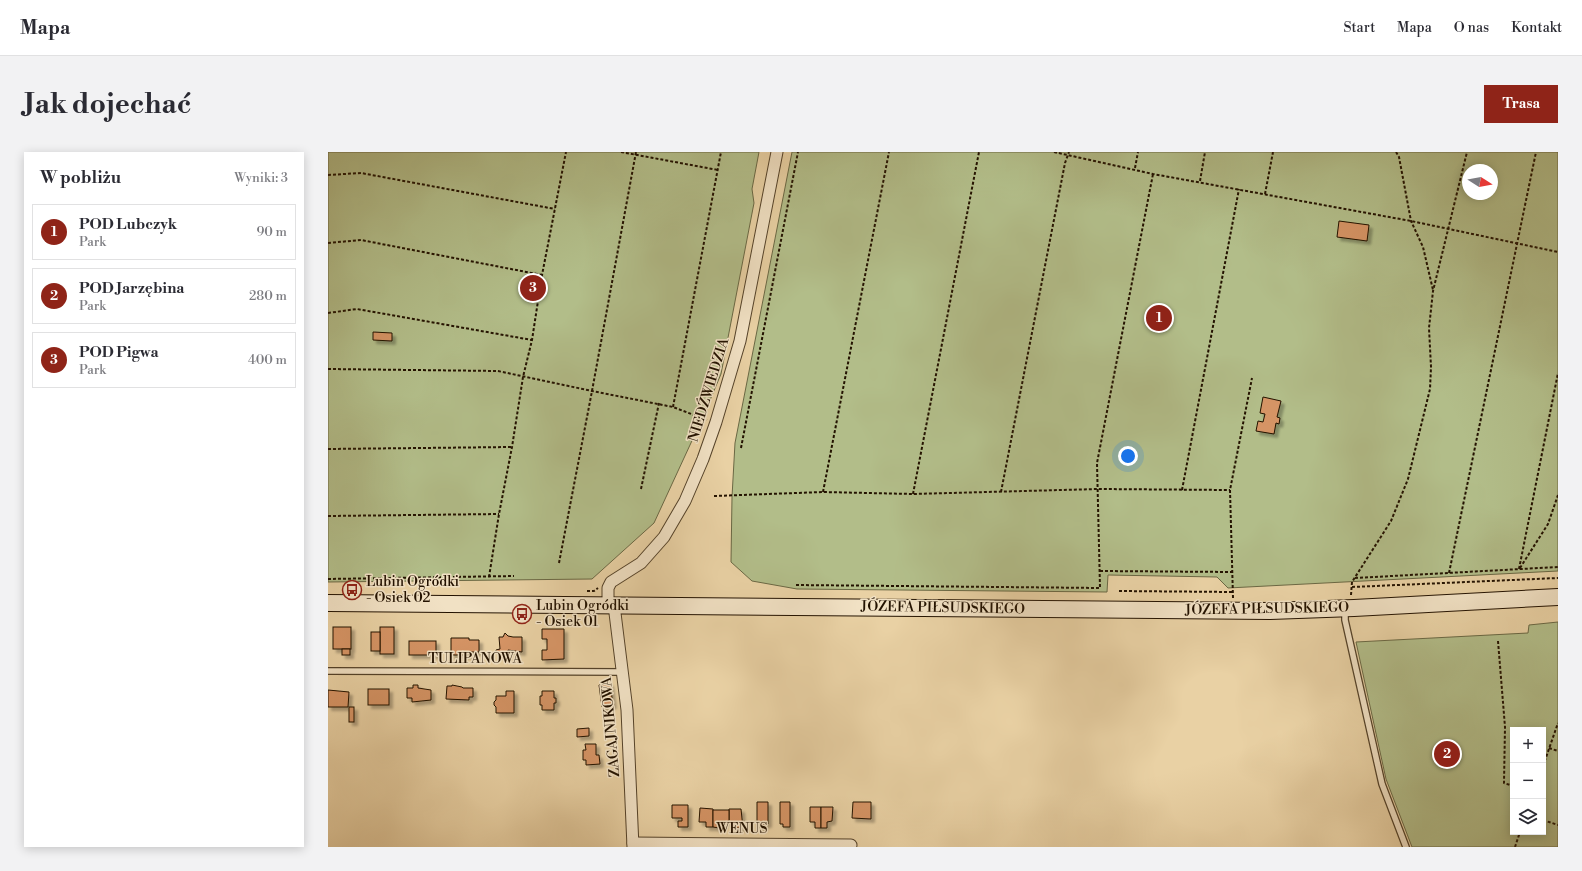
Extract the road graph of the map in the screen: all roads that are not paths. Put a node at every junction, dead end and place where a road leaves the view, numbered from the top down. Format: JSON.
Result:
{"nodes":[{"id":1,"x":777,"y":152,"type":"edge"},
{"id":2,"x":1558,"y":598,"type":"edge"},
{"id":3,"x":328,"y":603,"type":"edge"},
{"id":4,"x":611,"y":605,"type":"junction"},
{"id":5,"x":1345,"y":608,"type":"junction"},
{"id":6,"x":328,"y":671,"type":"edge"},
{"id":7,"x":622,"y":672,"type":"junction"},
{"id":8,"x":633,"y":845,"type":"edge"},
{"id":9,"x":851,"y":845,"type":"dead end"},
{"id":10,"x":1406,"y":847,"type":"edge"}],
"edges":[{"from":1,"to":4,"type":"street","name":"NIEDŹWIEDZIA"},
{"from":2,"to":5,"type":"street","name":"JÓZEFA PIŁSUDSKIEGO"},
{"from":3,"to":4,"type":"street","name":"JÓZEFA PIŁSUDSKIEGO"},
{"from":4,"to":5,"type":"street","name":"JÓZEFA PIŁSUDSKIEGO"},
{"from":4,"to":7,"type":"street","name":"ZAGAJNIKOWA"},
{"from":5,"to":10,"type":"lane"},
{"from":6,"to":7,"type":"lane","name":"TULIPANOWA"},
{"from":7,"to":8,"type":"street","name":"ZAGAJNIKOWA"},
{"from":8,"to":9,"type":"street","name":"WENUS"}]}
